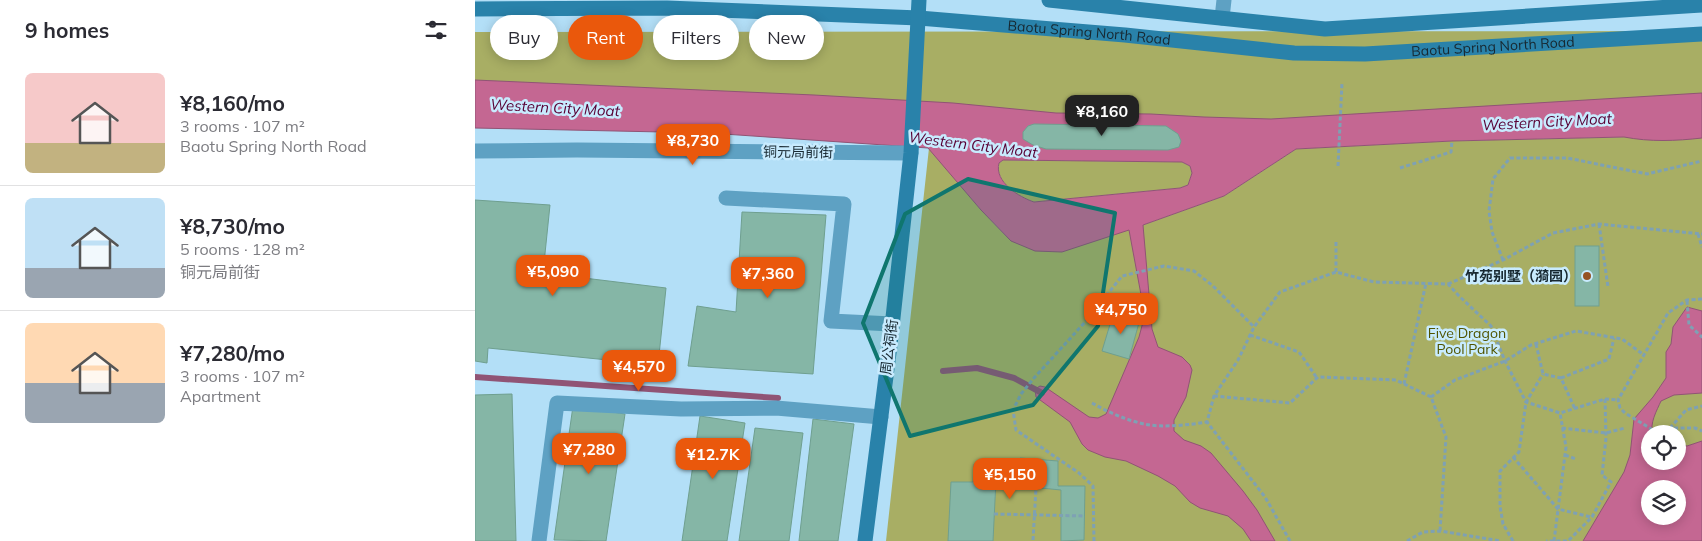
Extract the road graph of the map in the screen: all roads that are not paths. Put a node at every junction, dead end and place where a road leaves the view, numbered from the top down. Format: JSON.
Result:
{"nodes":[{"id":1,"x":919,"y":0,"type":"edge"},
{"id":2,"x":1049,"y":0,"type":"edge"},
{"id":3,"x":1224,"y":0,"type":"edge"},
{"id":4,"x":1702,"y":5,"type":"edge"},
{"id":5,"x":475,"y":9,"type":"edge"},
{"id":6,"x":919,"y":18,"type":"junction"},
{"id":7,"x":1222,"y":18,"type":"junction"},
{"id":8,"x":1702,"y":34,"type":"edge"},
{"id":9,"x":475,"y":151,"type":"edge"},
{"id":10,"x":911,"y":153,"type":"junction"},
{"id":11,"x":726,"y":198,"type":"dead end"},
{"id":12,"x":892,"y":324,"type":"junction"},
{"id":13,"x":881,"y":417,"type":"junction"},
{"id":14,"x":539,"y":541,"type":"edge"},
{"id":15,"x":865,"y":541,"type":"edge"}],
"edges":[{"from":1,"to":6,"type":"main road","name":"周公祠街"},
{"from":2,"to":7,"type":"main road","name":"Baotu Spring North Road"},
{"from":3,"to":7,"type":"street"},
{"from":4,"to":7,"type":"main road","name":"Baotu Spring North Road"},
{"from":5,"to":6,"type":"main road","name":"Baotu Spring North Road"},
{"from":6,"to":8,"type":"main road","name":"Baotu Spring North Road"},
{"from":6,"to":10,"type":"main road","name":"周公祠街"},
{"from":9,"to":10,"type":"street","name":"铜元局前街"},
{"from":10,"to":12,"type":"main road","name":"周公祠街"},
{"from":11,"to":12,"type":"street"},
{"from":12,"to":13,"type":"main road","name":"周公祠街"},
{"from":13,"to":14,"type":"street"},
{"from":13,"to":15,"type":"main road","name":"周公祠街"}]}
